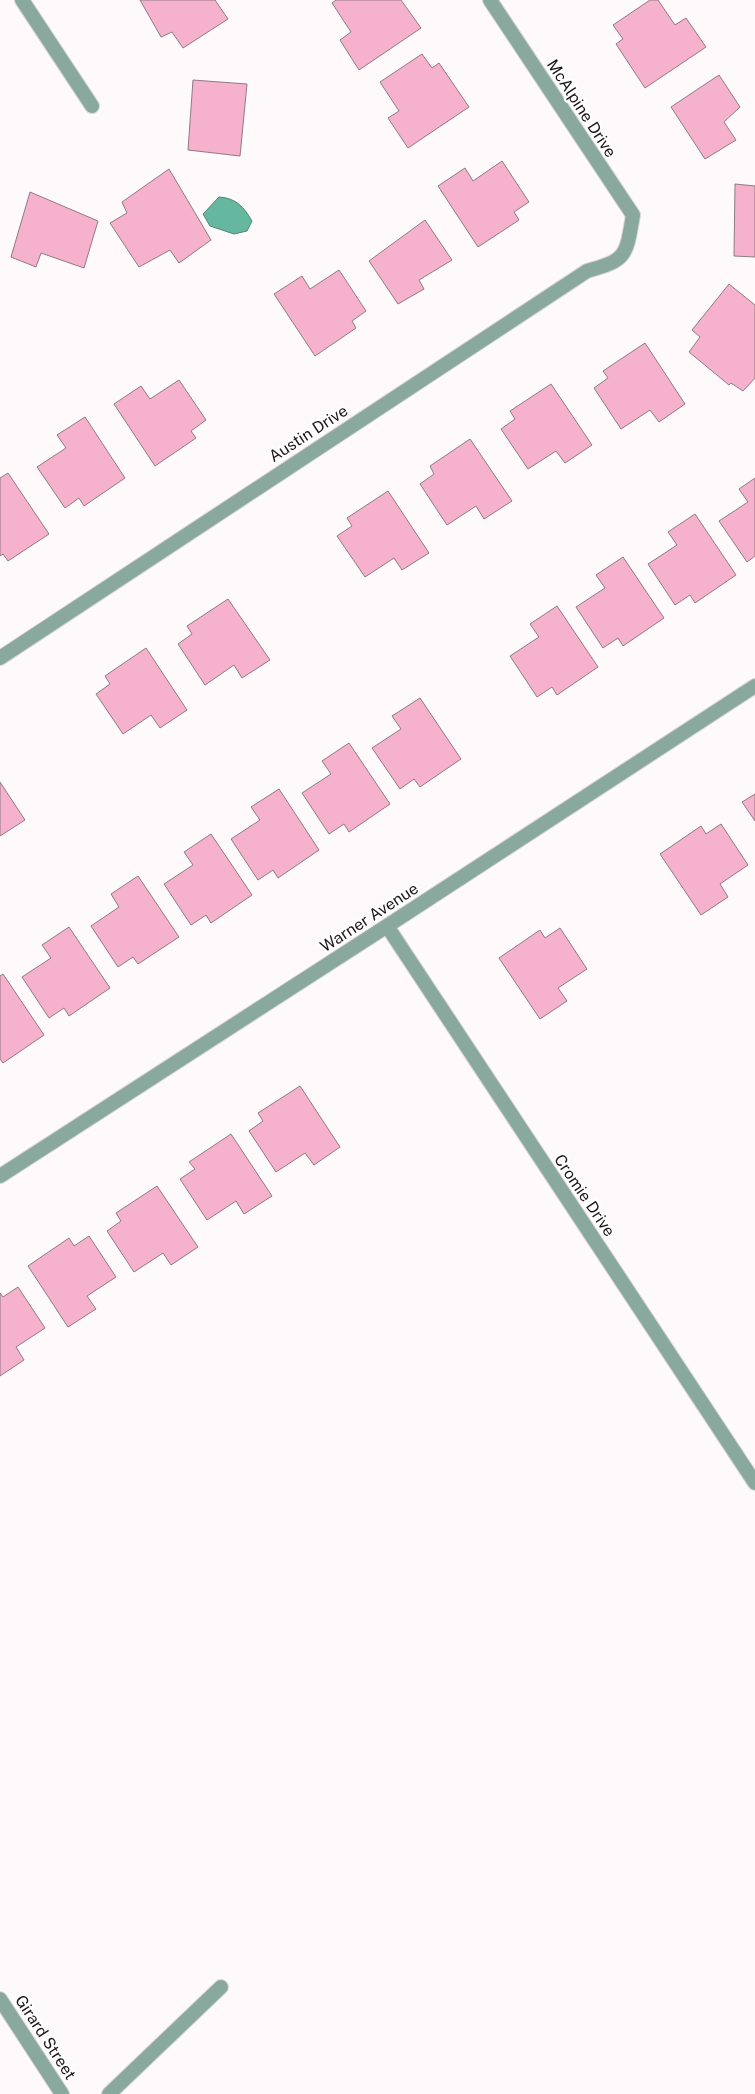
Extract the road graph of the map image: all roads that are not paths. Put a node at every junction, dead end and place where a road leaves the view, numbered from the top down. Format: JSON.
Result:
{"nodes":[{"id":1,"x":22,"y":0,"type":"edge"},
{"id":2,"x":490,"y":0,"type":"edge"},
{"id":3,"x":92,"y":106,"type":"dead end"},
{"id":4,"x":629,"y":238,"type":"joint"},
{"id":5,"x":0,"y":658,"type":"edge"},
{"id":6,"x":755,"y":686,"type":"edge"},
{"id":7,"x":387,"y":926,"type":"junction"},
{"id":8,"x":0,"y":1176,"type":"edge"},
{"id":9,"x":755,"y":1483,"type":"edge"},
{"id":10,"x":221,"y":1987,"type":"dead end"},
{"id":11,"x":0,"y":1999,"type":"edge"},
{"id":12,"x":62,"y":2094,"type":"edge"},
{"id":13,"x":109,"y":2094,"type":"edge"}],
"edges":[{"from":1,"to":3,"type":"street"},
{"from":2,"to":4,"type":"street","name":"McAlpine Drive"},
{"from":4,"to":5,"type":"street","name":"Austin Drive"},
{"from":6,"to":7,"type":"street","name":"Warner Avenue"},
{"from":7,"to":8,"type":"street","name":"Warner Avenue"},
{"from":7,"to":9,"type":"street","name":"Cromie Drive"},
{"from":10,"to":13,"type":"street"},
{"from":11,"to":12,"type":"street","name":"Girard Street"}]}
